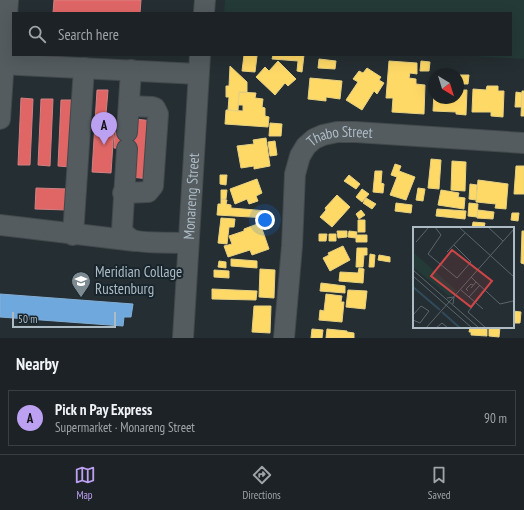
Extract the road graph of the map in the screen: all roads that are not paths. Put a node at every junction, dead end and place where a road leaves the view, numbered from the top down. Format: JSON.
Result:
{"nodes":[{"id":1,"x":8,"y":0,"type":"edge"},
{"id":2,"x":205,"y":0,"type":"edge"},
{"id":3,"x":204,"y":12,"type":"edge"},
{"id":4,"x":2,"y":64,"type":"edge"},
{"id":5,"x":199,"y":64,"type":"edge"},
{"id":6,"x":84,"y":68,"type":"junction"},
{"id":7,"x":131,"y":70,"type":"junction"},
{"id":8,"x":130,"y":106,"type":"junction"},
{"id":9,"x":0,"y":119,"type":"edge"},
{"id":10,"x":524,"y":143,"type":"edge"},
{"id":11,"x":123,"y":193,"type":"junction"},
{"id":12,"x":0,"y":225,"type":"edge"},
{"id":13,"x":73,"y":235,"type":"junction"},
{"id":14,"x":135,"y":241,"type":"junction"},
{"id":15,"x":188,"y":243,"type":"junction"},
{"id":16,"x":183,"y":338,"type":"edge"},
{"id":17,"x":284,"y":338,"type":"edge"}],
"edges":[{"from":1,"to":4,"type":"street"},
{"from":2,"to":3,"type":"street"},
{"from":4,"to":6,"type":"street"},
{"from":4,"to":9,"type":"street"},
{"from":5,"to":7,"type":"street"},
{"from":5,"to":15,"type":"street","name":"Monareng Street"},
{"from":6,"to":7,"type":"street"},
{"from":6,"to":13,"type":"street"},
{"from":7,"to":8,"type":"street"},
{"from":8,"to":11,"type":"street"},
{"from":8,"to":11,"type":"street"},
{"from":10,"to":17,"type":"street","name":"Thabo Street"},
{"from":11,"to":14,"type":"street"},
{"from":12,"to":13,"type":"street"},
{"from":13,"to":14,"type":"street"},
{"from":14,"to":15,"type":"street"},
{"from":15,"to":16,"type":"street","name":"Monareng Street"}]}
